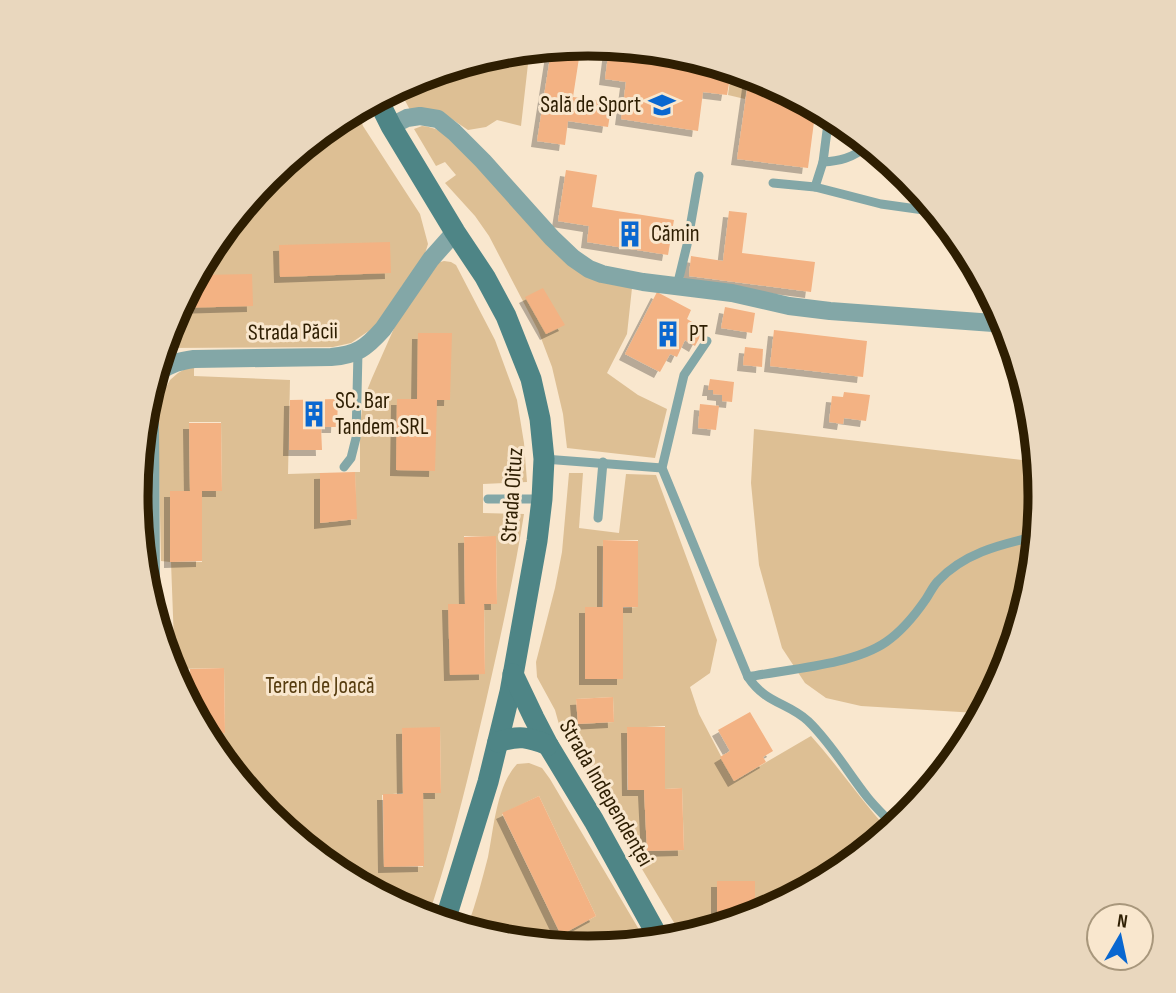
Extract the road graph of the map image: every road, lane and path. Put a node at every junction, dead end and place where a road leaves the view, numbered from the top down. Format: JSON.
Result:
{"nodes":[{"id":1,"x":382,"y":107,"type":"edge"},
{"id":2,"x":391,"y":126,"type":"junction"},
{"id":3,"x":828,"y":127,"type":"edge"},
{"id":4,"x":861,"y":151,"type":"edge"},
{"id":5,"x":823,"y":162,"type":"junction"},
{"id":6,"x":699,"y":176,"type":"dead end"},
{"id":7,"x":773,"y":183,"type":"dead end"},
{"id":8,"x":815,"y":187,"type":"junction"},
{"id":9,"x":922,"y":210,"type":"edge"},
{"id":10,"x":455,"y":232,"type":"junction"},
{"id":11,"x":677,"y":286,"type":"junction"},
{"id":12,"x":993,"y":323,"type":"edge"},
{"id":13,"x":707,"y":341,"type":"dead end"},
{"id":14,"x":358,"y":352,"type":"junction"},
{"id":15,"x":168,"y":366,"type":"edge"},
{"id":16,"x":150,"y":447,"type":"edge"},
{"id":17,"x":544,"y":459,"type":"junction"},
{"id":18,"x":603,"y":462,"type":"junction"},
{"id":19,"x":344,"y":467,"type":"dead end"},
{"id":20,"x":662,"y":468,"type":"junction"},
{"id":21,"x":488,"y":499,"type":"dead end"},
{"id":22,"x":542,"y":499,"type":"junction"},
{"id":23,"x":598,"y":518,"type":"dead end"},
{"id":24,"x":1027,"y":539,"type":"edge"},
{"id":25,"x":151,"y":552,"type":"edge"},
{"id":26,"x":513,"y":674,"type":"junction"},
{"id":27,"x":748,"y":677,"type":"junction"},
{"id":28,"x":498,"y":742,"type":"junction"},
{"id":29,"x":548,"y":745,"type":"junction"},
{"id":30,"x":887,"y":819,"type":"edge"},
{"id":31,"x":447,"y":914,"type":"edge"},
{"id":32,"x":655,"y":932,"type":"edge"}],
"edges":[{"from":1,"to":2,"type":"street","name":"Strada Oituz"},
{"from":2,"to":10,"type":"street","name":"Strada Oituz"},
{"from":2,"to":11,"type":"street"},
{"from":3,"to":5,"type":"lane"},
{"from":4,"to":5,"type":"lane"},
{"from":5,"to":8,"type":"lane"},
{"from":6,"to":11,"type":"lane"},
{"from":7,"to":8,"type":"lane"},
{"from":8,"to":9,"type":"lane"},
{"from":10,"to":14,"type":"street","name":"Strada Păcii"},
{"from":10,"to":17,"type":"street","name":"Strada Oituz"},
{"from":11,"to":12,"type":"street"},
{"from":13,"to":20,"type":"lane"},
{"from":14,"to":15,"type":"street","name":"Strada Păcii"},
{"from":14,"to":19,"type":"lane"},
{"from":16,"to":25,"type":"street"},
{"from":17,"to":18,"type":"lane"},
{"from":17,"to":22,"type":"street","name":"Strada Oituz"},
{"from":18,"to":20,"type":"lane"},
{"from":18,"to":23,"type":"lane"},
{"from":20,"to":27,"type":"lane"},
{"from":21,"to":22,"type":"lane"},
{"from":22,"to":26,"type":"street","name":"Strada Oituz"},
{"from":24,"to":27,"type":"lane"},
{"from":26,"to":28,"type":"street","name":"Strada Oituz"},
{"from":26,"to":29,"type":"street","name":"Strada Independenței"},
{"from":27,"to":30,"type":"lane"},
{"from":28,"to":29,"type":"street"},
{"from":28,"to":31,"type":"street","name":"Strada Oituz"},
{"from":29,"to":32,"type":"street","name":"Strada Independenței"}]}
